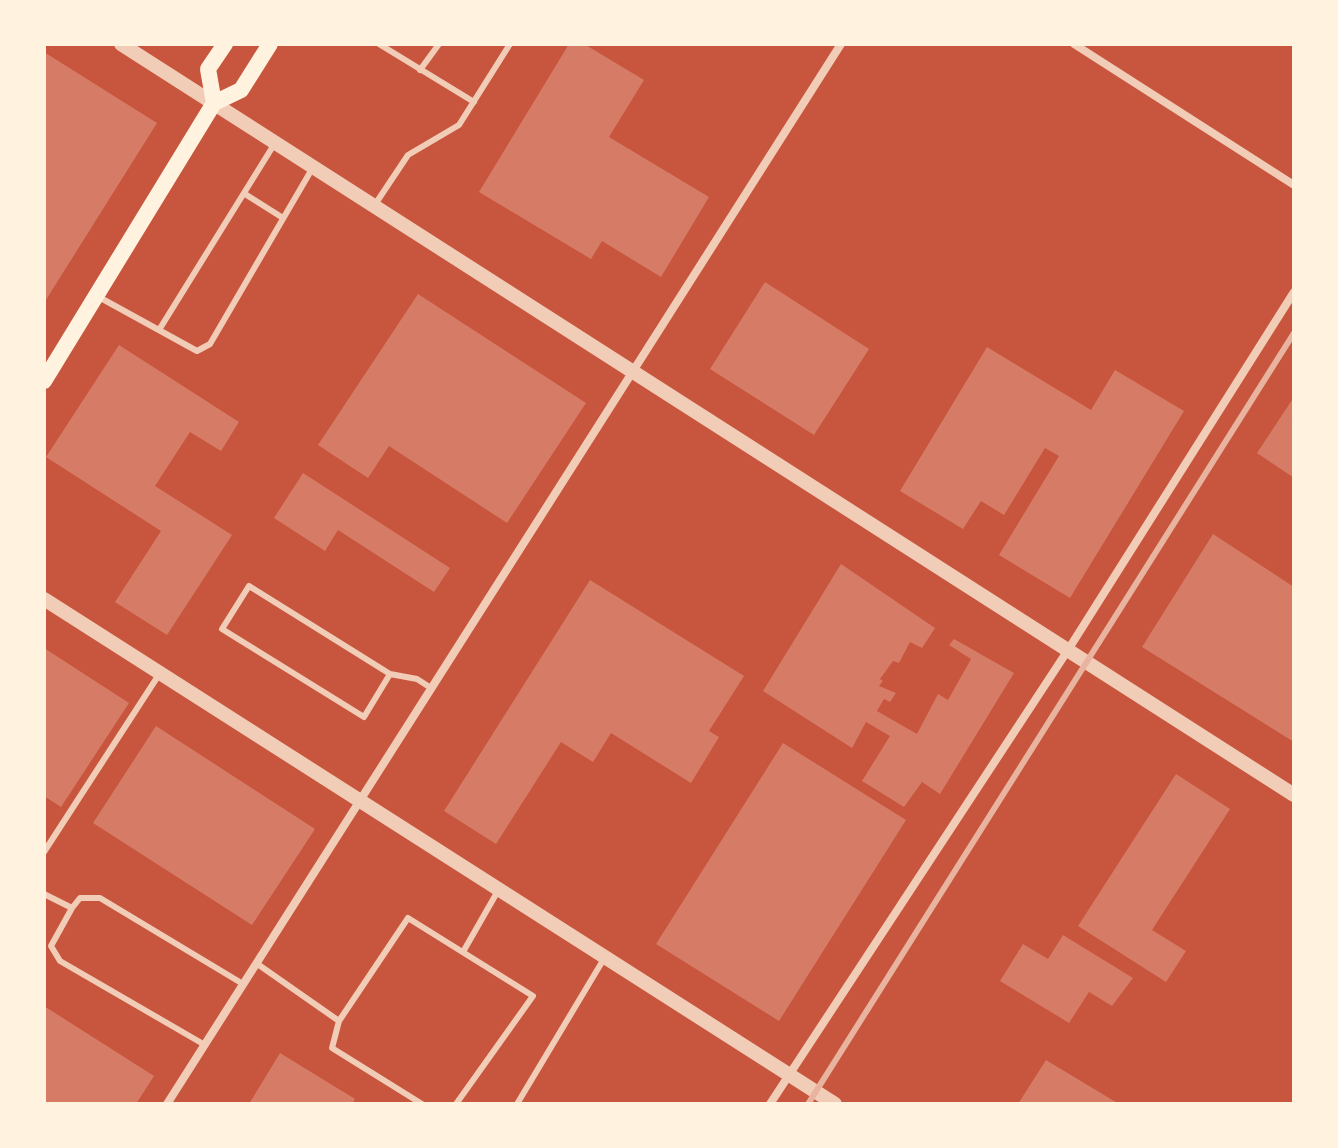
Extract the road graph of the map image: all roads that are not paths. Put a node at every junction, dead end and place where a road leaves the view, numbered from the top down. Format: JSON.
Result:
{"nodes":[{"id":1,"x":121,"y":44,"type":"edge"},
{"id":2,"x":225,"y":44,"type":"edge"},
{"id":3,"x":270,"y":44,"type":"edge"},
{"id":4,"x":379,"y":44,"type":"edge"},
{"id":5,"x":439,"y":44,"type":"edge"},
{"id":6,"x":510,"y":44,"type":"edge"},
{"id":7,"x":841,"y":44,"type":"edge"},
{"id":8,"x":1074,"y":44,"type":"edge"},
{"id":9,"x":420,"y":70,"type":"junction"},
{"id":10,"x":474,"y":102,"type":"junction"},
{"id":11,"x":214,"y":103,"type":"junction"},
{"id":12,"x":276,"y":142,"type":"junction"},
{"id":13,"x":313,"y":167,"type":"junction"},
{"id":14,"x":1294,"y":185,"type":"edge"},
{"id":15,"x":245,"y":194,"type":"junction"},
{"id":16,"x":374,"y":206,"type":"junction"},
{"id":17,"x":283,"y":218,"type":"junction"},
{"id":18,"x":1294,"y":292,"type":"edge"},
{"id":19,"x":97,"y":296,"type":"junction"},
{"id":20,"x":159,"y":330,"type":"junction"},
{"id":21,"x":632,"y":371,"type":"junction"},
{"id":22,"x":44,"y":381,"type":"edge"},
{"id":23,"x":44,"y":599,"type":"edge"},
{"id":24,"x":1068,"y":650,"type":"junction"},
{"id":25,"x":160,"y":673,"type":"junction"},
{"id":26,"x":390,"y":674,"type":"junction"},
{"id":27,"x":431,"y":688,"type":"junction"},
{"id":28,"x":1294,"y":795,"type":"edge"},
{"id":29,"x":360,"y":800,"type":"junction"},
{"id":30,"x":44,"y":852,"type":"edge"},
{"id":31,"x":499,"y":889,"type":"junction"},
{"id":32,"x":44,"y":894,"type":"edge"},
{"id":33,"x":72,"y":908,"type":"junction"},
{"id":34,"x":463,"y":952,"type":"junction"},
{"id":35,"x":605,"y":957,"type":"junction"},
{"id":36,"x":256,"y":963,"type":"junction"},
{"id":37,"x":243,"y":984,"type":"junction"},
{"id":38,"x":339,"y":1021,"type":"junction"},
{"id":39,"x":205,"y":1045,"type":"junction"},
{"id":40,"x":789,"y":1075,"type":"junction"},
{"id":41,"x":167,"y":1104,"type":"edge"},
{"id":42,"x":422,"y":1104,"type":"edge"},
{"id":43,"x":456,"y":1104,"type":"edge"},
{"id":44,"x":517,"y":1104,"type":"edge"},
{"id":45,"x":770,"y":1104,"type":"edge"},
{"id":46,"x":835,"y":1104,"type":"edge"}],
"edges":[{"from":1,"to":11,"type":"street"},
{"from":2,"to":11,"type":"main road"},
{"from":3,"to":11,"type":"main road"},
{"from":4,"to":9,"type":"lane"},
{"from":5,"to":9,"type":"lane"},
{"from":6,"to":10,"type":"lane"},
{"from":7,"to":21,"type":"street"},
{"from":8,"to":14,"type":"street"},
{"from":9,"to":10,"type":"lane"},
{"from":10,"to":16,"type":"lane"},
{"from":11,"to":12,"type":"street"},
{"from":11,"to":19,"type":"main road"},
{"from":12,"to":13,"type":"street"},
{"from":12,"to":15,"type":"lane"},
{"from":13,"to":16,"type":"street"},
{"from":13,"to":17,"type":"lane"},
{"from":15,"to":17,"type":"lane"},
{"from":15,"to":20,"type":"lane"},
{"from":16,"to":21,"type":"street"},
{"from":17,"to":20,"type":"lane"},
{"from":18,"to":24,"type":"street"},
{"from":19,"to":20,"type":"lane"},
{"from":19,"to":22,"type":"main road"},
{"from":21,"to":24,"type":"street"},
{"from":21,"to":27,"type":"street"},
{"from":23,"to":25,"type":"street"},
{"from":24,"to":28,"type":"street"},
{"from":24,"to":40,"type":"street"},
{"from":25,"to":29,"type":"street"},
{"from":25,"to":30,"type":"lane"},
{"from":26,"to":26,"type":"lane"},
{"from":26,"to":27,"type":"lane"},
{"from":27,"to":29,"type":"street"},
{"from":29,"to":31,"type":"street"},
{"from":29,"to":36,"type":"street"},
{"from":31,"to":34,"type":"lane"},
{"from":31,"to":35,"type":"street"},
{"from":32,"to":33,"type":"lane"},
{"from":33,"to":37,"type":"lane"},
{"from":33,"to":39,"type":"lane"},
{"from":34,"to":38,"type":"lane"},
{"from":34,"to":43,"type":"lane"},
{"from":35,"to":40,"type":"street"},
{"from":35,"to":44,"type":"lane"},
{"from":36,"to":37,"type":"street"},
{"from":36,"to":38,"type":"lane"},
{"from":37,"to":39,"type":"street"},
{"from":38,"to":42,"type":"lane"},
{"from":39,"to":41,"type":"street"},
{"from":40,"to":45,"type":"street"},
{"from":40,"to":46,"type":"street"}]}
